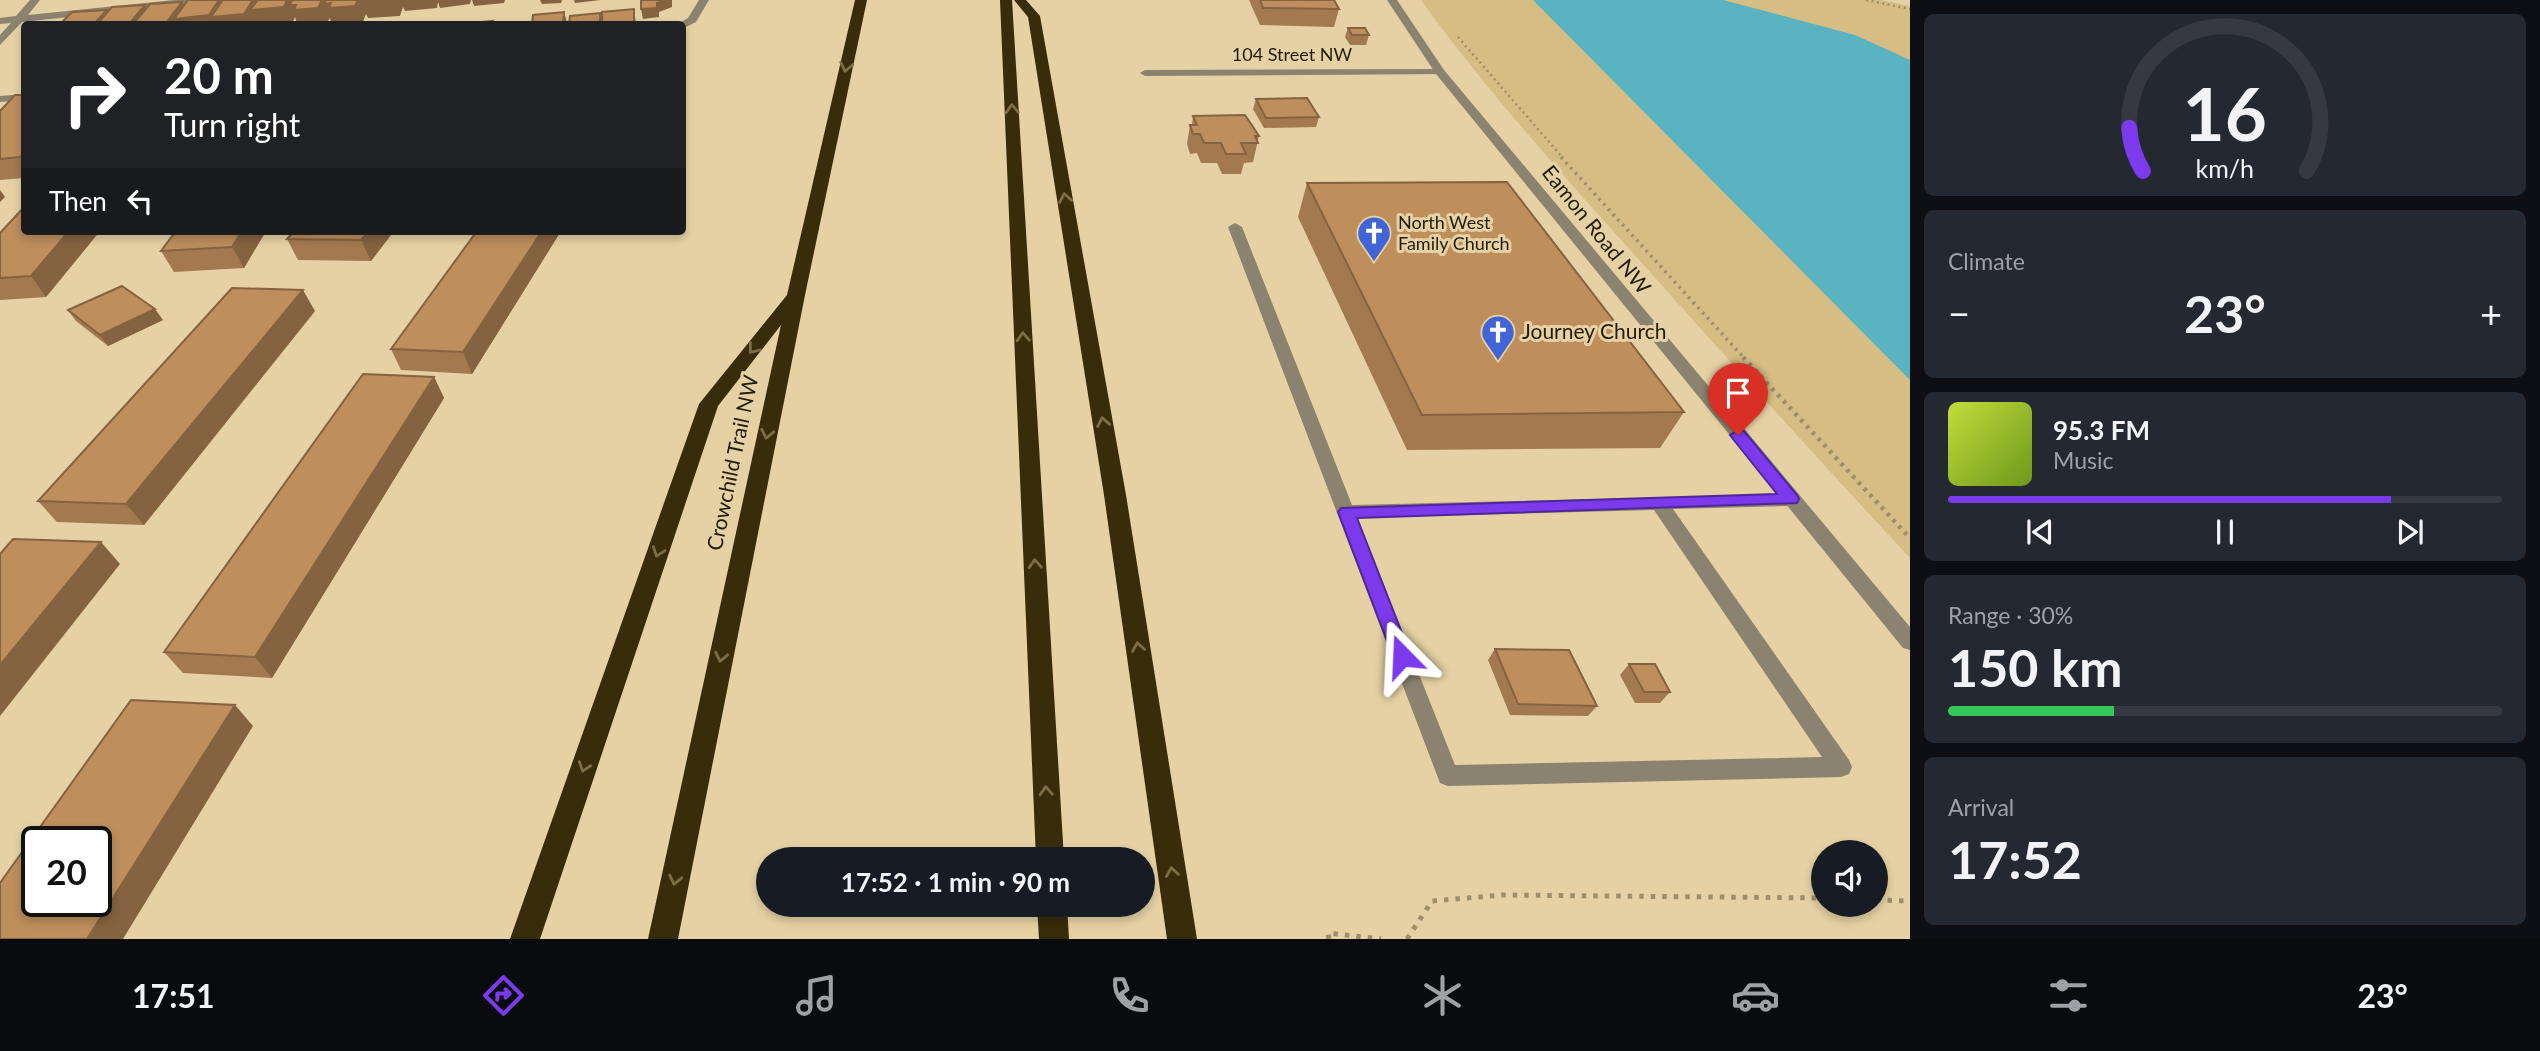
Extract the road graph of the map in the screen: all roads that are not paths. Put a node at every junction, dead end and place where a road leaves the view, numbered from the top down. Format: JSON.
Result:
{"nodes":[{"id":1,"x":35,"y":0,"type":"edge"},
{"id":2,"x":202,"y":0,"type":"edge"},
{"id":3,"x":704,"y":0,"type":"edge"},
{"id":4,"x":861,"y":0,"type":"edge"},
{"id":5,"x":1006,"y":0,"type":"edge"},
{"id":6,"x":1020,"y":0,"type":"edge"},
{"id":7,"x":1392,"y":0,"type":"edge"},
{"id":8,"x":19,"y":19,"type":"junction"},
{"id":9,"x":0,"y":21,"type":"edge"},
{"id":10,"x":686,"y":24,"type":"edge"},
{"id":11,"x":0,"y":42,"type":"edge"},
{"id":12,"x":1440,"y":72,"type":"junction"},
{"id":13,"x":1145,"y":73,"type":"dead end"},
{"id":14,"x":21,"y":97,"type":"edge"},
{"id":15,"x":0,"y":99,"type":"edge"},
{"id":16,"x":1236,"y":227,"type":"dead end"},
{"id":17,"x":796,"y":295,"type":"junction"},
{"id":18,"x":1791,"y":499,"type":"junction"},
{"id":19,"x":1660,"y":505,"type":"junction"},
{"id":20,"x":1347,"y":512,"type":"junction"},
{"id":21,"x":1910,"y":642,"type":"edge"},
{"id":22,"x":1048,"y":847,"type":"edge"},
{"id":23,"x":1053,"y":917,"type":"edge"},
{"id":24,"x":525,"y":939,"type":"edge"},
{"id":25,"x":663,"y":939,"type":"edge"},
{"id":26,"x":1054,"y":939,"type":"edge"},
{"id":27,"x":1182,"y":939,"type":"edge"}],
"edges":[{"from":1,"to":8,"type":"street"},
{"from":2,"to":8,"type":"street"},
{"from":3,"to":10,"type":"street"},
{"from":4,"to":17,"type":"highway","name":"Crowchild Trail NW","one_way":true},
{"from":22,"to":5,"type":"highway","one_way":true},
{"from":27,"to":6,"type":"highway","one_way":true},
{"from":7,"to":12,"type":"street","name":"Eamon Road NW"},
{"from":8,"to":9,"type":"street"},
{"from":8,"to":11,"type":"street"},
{"from":12,"to":13,"type":"street","name":"104 Street NW"},
{"from":12,"to":18,"type":"street","name":"Eamon Road NW"},
{"from":14,"to":15,"type":"street"},
{"from":16,"to":20,"type":"street"},
{"from":17,"to":24,"type":"highway","one_way":true},
{"from":17,"to":25,"type":"highway","name":"Crowchild Trail NW","one_way":true},
{"from":18,"to":19,"type":"street"},
{"from":18,"to":21,"type":"street","name":"Eamon Road NW"},
{"from":19,"to":20,"type":"street"},
{"from":19,"to":20,"type":"street"},
{"from":23,"to":26,"type":"highway"}]}
